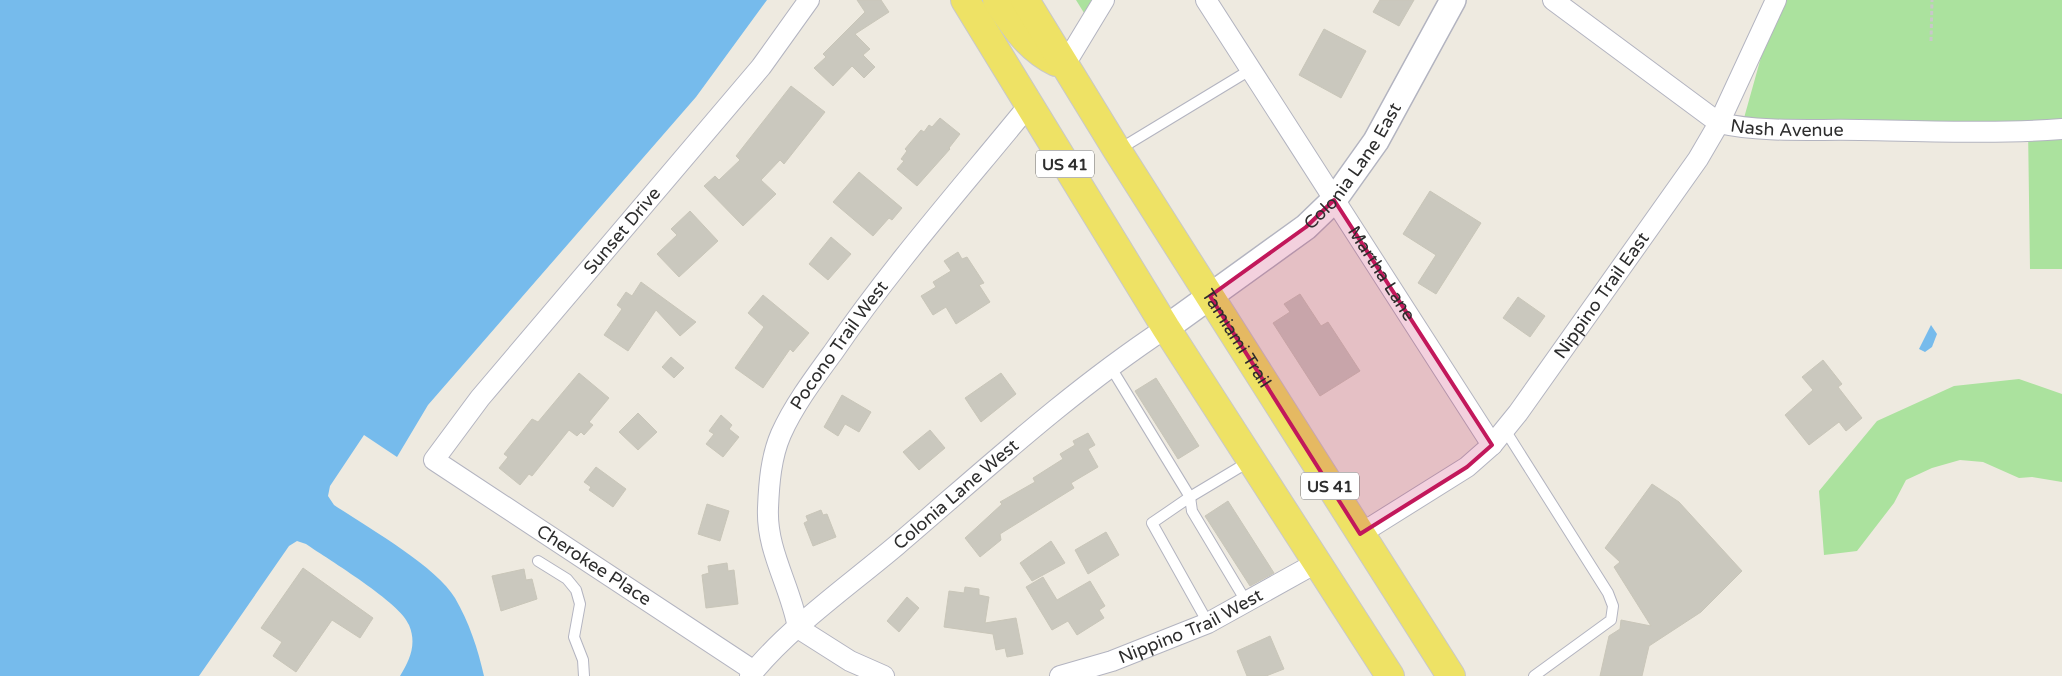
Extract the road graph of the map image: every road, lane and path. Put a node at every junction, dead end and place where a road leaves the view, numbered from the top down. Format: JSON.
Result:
{"nodes":[{"id":1,"x":809,"y":0,"type":"edge"},
{"id":2,"x":965,"y":0,"type":"edge"},
{"id":3,"x":997,"y":0,"type":"edge"},
{"id":4,"x":1025,"y":0,"type":"edge"},
{"id":5,"x":1104,"y":0,"type":"edge"},
{"id":6,"x":1206,"y":0,"type":"edge"},
{"id":7,"x":1453,"y":0,"type":"edge"},
{"id":8,"x":1553,"y":0,"type":"edge"},
{"id":9,"x":1776,"y":0,"type":"edge"},
{"id":10,"x":1932,"y":0,"type":"edge"},
{"id":11,"x":1931,"y":40,"type":"dead end"},
{"id":12,"x":1064,"y":66,"type":"junction"},
{"id":13,"x":1250,"y":70,"type":"junction"},
{"id":14,"x":1029,"y":105,"type":"junction"},
{"id":15,"x":1719,"y":122,"type":"junction"},
{"id":16,"x":2062,"y":129,"type":"edge"},
{"id":17,"x":1117,"y":150,"type":"junction"},
{"id":18,"x":1334,"y":200,"type":"junction"},
{"id":19,"x":1210,"y":296,"type":"junction"},
{"id":20,"x":1166,"y":328,"type":"junction"},
{"id":21,"x":1110,"y":366,"type":"junction"},
{"id":22,"x":1498,"y":438,"type":"junction"},
{"id":23,"x":434,"y":460,"type":"joint"},
{"id":24,"x":1251,"y":460,"type":"junction"},
{"id":25,"x":1190,"y":497,"type":"junction"},
{"id":26,"x":1360,"y":534,"type":"junction"},
{"id":27,"x":538,"y":561,"type":"dead end"},
{"id":28,"x":1316,"y":563,"type":"junction"},
{"id":29,"x":1247,"y":603,"type":"junction"},
{"id":30,"x":1208,"y":622,"type":"junction"},
{"id":31,"x":798,"y":628,"type":"junction"},
{"id":32,"x":752,"y":674,"type":"edge"},
{"id":33,"x":584,"y":676,"type":"edge"},
{"id":34,"x":884,"y":676,"type":"edge"},
{"id":35,"x":1060,"y":676,"type":"edge"},
{"id":36,"x":1390,"y":676,"type":"edge"},
{"id":37,"x":1451,"y":676,"type":"edge"},
{"id":38,"x":1534,"y":676,"type":"edge"}],
"edges":[{"from":1,"to":23,"type":"street","name":"Sunset Drive"},
{"from":2,"to":14,"type":"main road","number":"US 41"},
{"from":3,"to":12,"type":"main road"},
{"from":4,"to":12,"type":"main road","name":"Tamiami Trail","number":"US 41"},
{"from":5,"to":12,"type":"street"},
{"from":6,"to":13,"type":"street","name":"Martha Lane"},
{"from":7,"to":18,"type":"street","name":"Colonia Lane East"},
{"from":8,"to":15,"type":"street","name":"Nash Avenue"},
{"from":9,"to":15,"type":"street","name":"Nippino Trail East"},
{"from":10,"to":11,"type":"path"},
{"from":12,"to":17,"type":"main road","name":"Tamiami Trail","number":"US 41"},
{"from":13,"to":17,"type":"lane"},
{"from":13,"to":18,"type":"street","name":"Martha Lane"},
{"from":14,"to":20,"type":"main road","number":"US 41"},
{"from":14,"to":31,"type":"street","name":"Pocono Trail West"},
{"from":15,"to":16,"type":"street","name":"Nash Avenue"},
{"from":15,"to":22,"type":"street","name":"Nippino Trail East"},
{"from":17,"to":19,"type":"main road","name":"Tamiami Trail","number":"US 41"},
{"from":18,"to":19,"type":"street","name":"Colonia Lane East"},
{"from":18,"to":22,"type":"street","name":"Martha Lane"},
{"from":19,"to":20,"type":"street","name":"Colonia Lane East"},
{"from":19,"to":26,"type":"main road","name":"Tamiami Trail","number":"US 41"},
{"from":20,"to":21,"type":"street","name":"Colonia Lane West"},
{"from":20,"to":24,"type":"main road","number":"US 41"},
{"from":21,"to":25,"type":"lane"},
{"from":21,"to":31,"type":"street","name":"Colonia Lane West"},
{"from":22,"to":26,"type":"street","name":"Nippino Trail East"},
{"from":22,"to":38,"type":"lane"},
{"from":23,"to":32,"type":"street","name":"Cherokee Place"},
{"from":24,"to":25,"type":"lane"},
{"from":24,"to":28,"type":"main road","number":"US 41"},
{"from":25,"to":29,"type":"lane"},
{"from":25,"to":30,"type":"lane"},
{"from":26,"to":37,"type":"main road","name":"Tamiami Trail","number":"US 41"},
{"from":27,"to":33,"type":"lane"},
{"from":28,"to":29,"type":"street","name":"Nippino Trail West"},
{"from":28,"to":36,"type":"main road","number":"US 41"},
{"from":29,"to":30,"type":"street","name":"Nippino Trail West"},
{"from":30,"to":35,"type":"street","name":"Nippino Trail West"},
{"from":31,"to":32,"type":"street","name":"Colonia Lane West"},
{"from":31,"to":34,"type":"street"}]}
